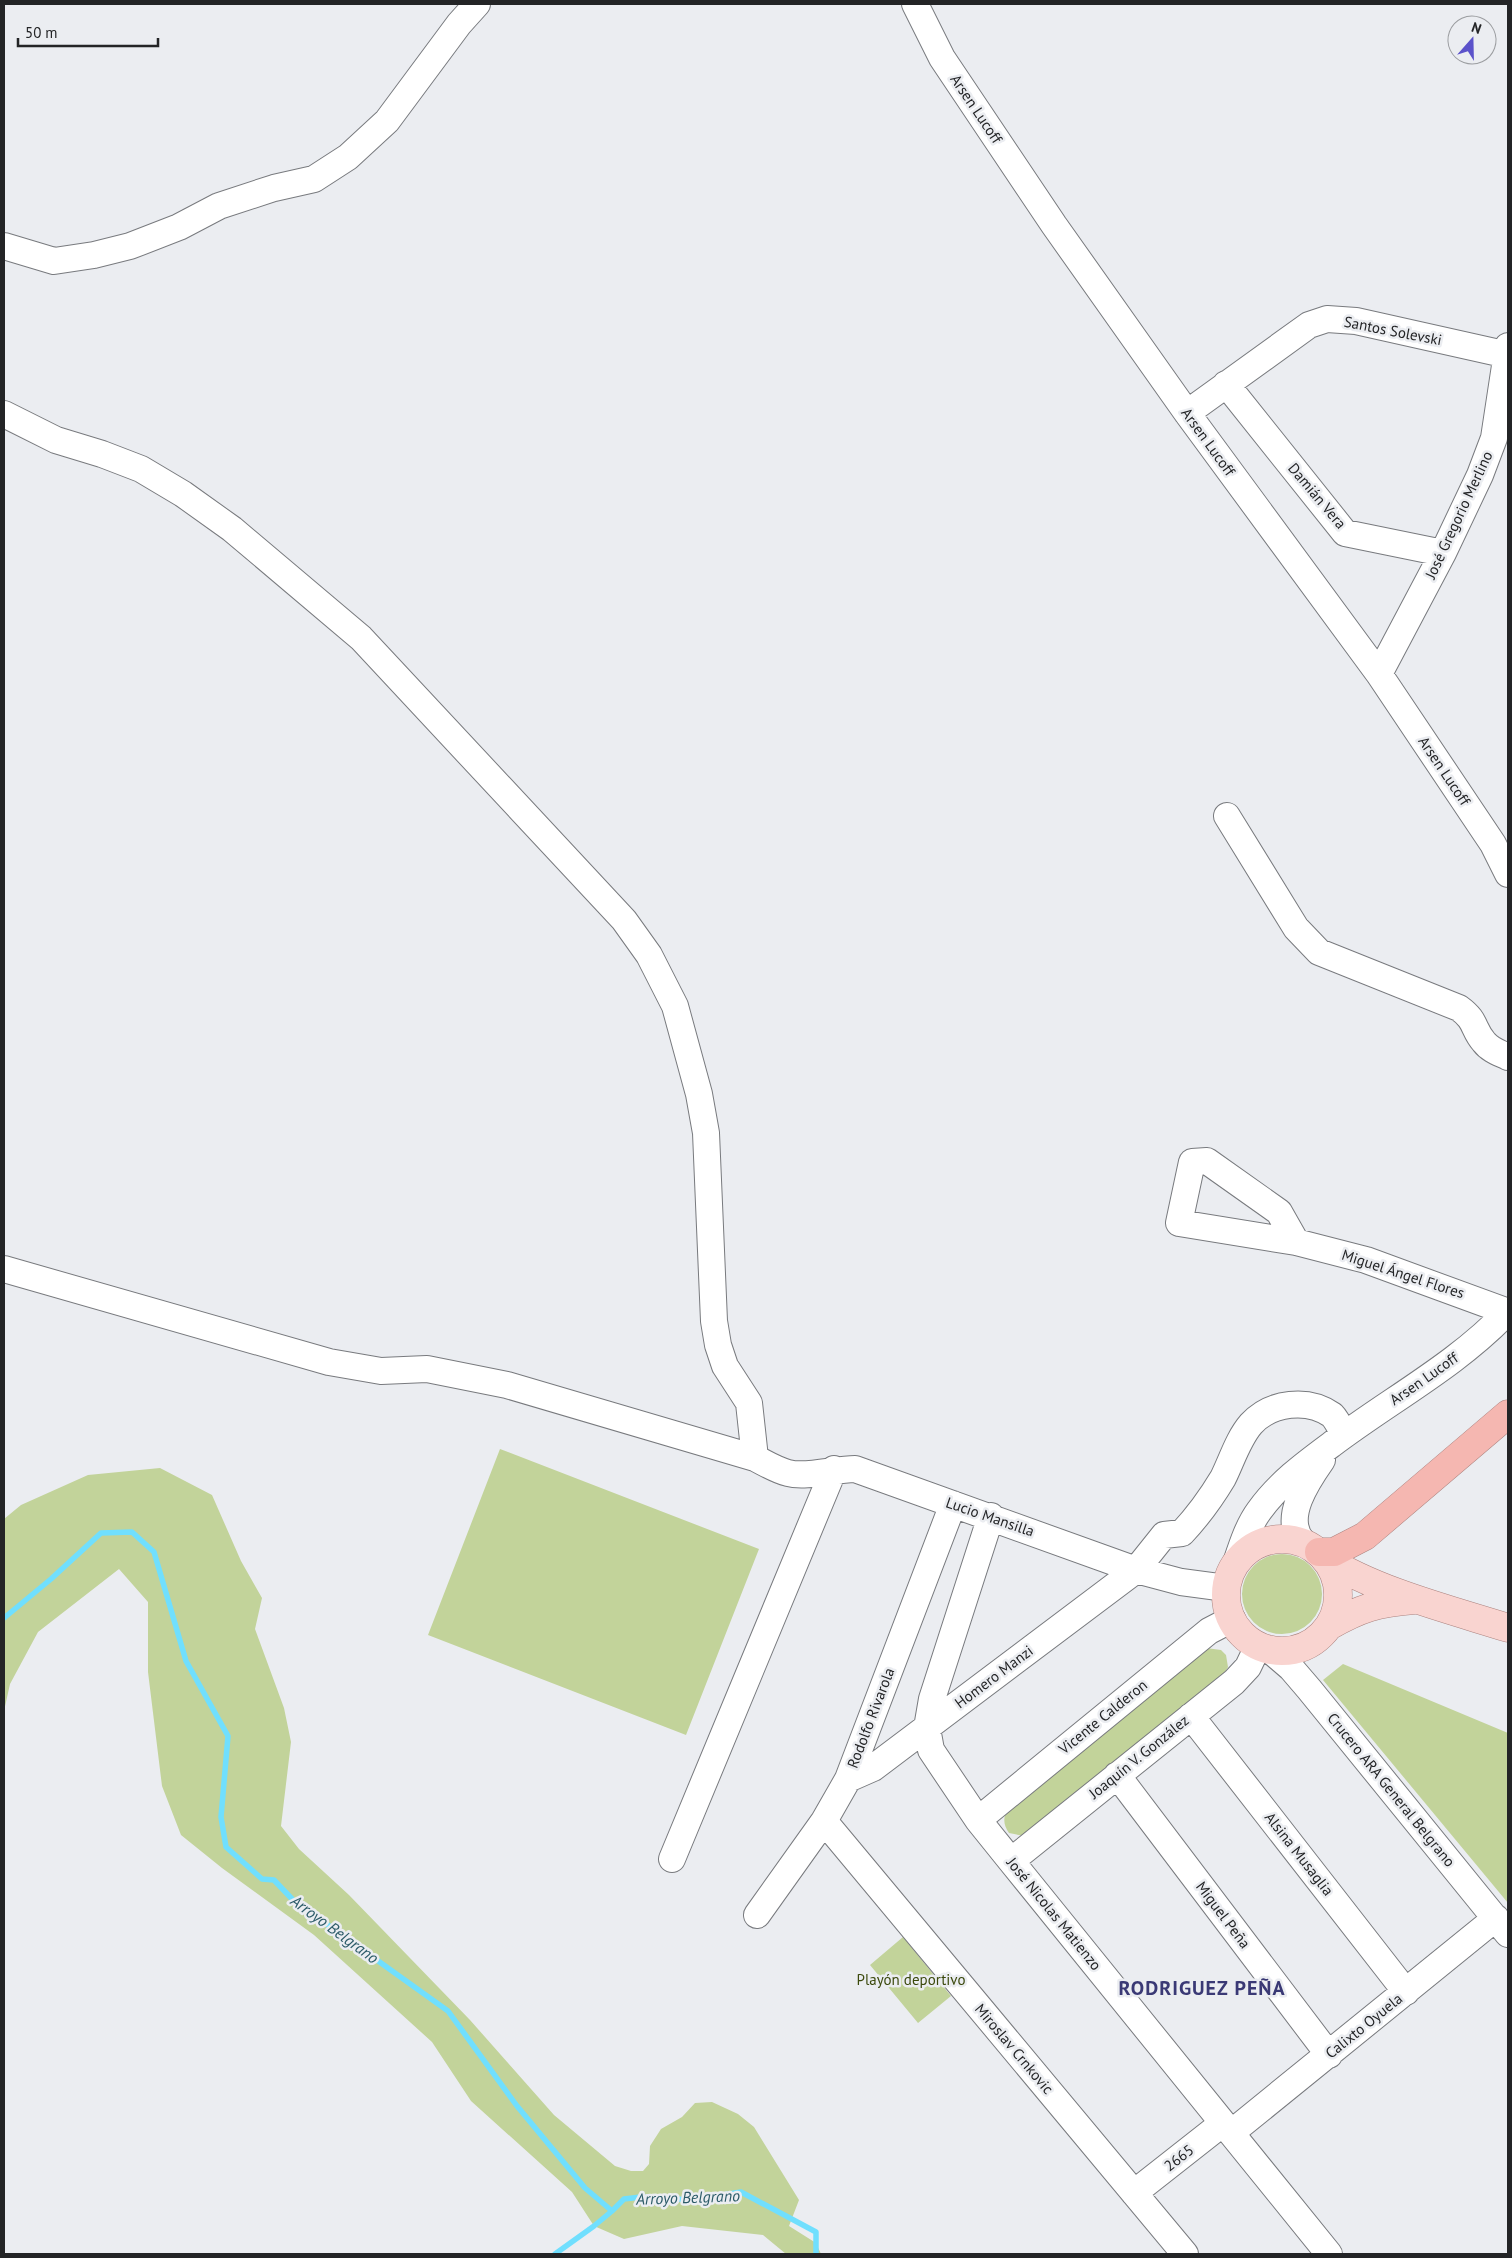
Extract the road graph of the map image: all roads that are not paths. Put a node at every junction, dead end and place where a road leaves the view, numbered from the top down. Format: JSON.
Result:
{"nodes":[{"id":1,"x":477,"y":4,"type":"edge"},
{"id":2,"x":916,"y":4,"type":"edge"},
{"id":3,"x":4,"y":246,"type":"edge"},
{"id":4,"x":1508,"y":350,"type":"edge"},
{"id":5,"x":1226,"y":384,"type":"junction"},
{"id":6,"x":1187,"y":413,"type":"junction"},
{"id":7,"x":4,"y":414,"type":"edge"},
{"id":8,"x":1443,"y":553,"type":"junction"},
{"id":9,"x":1379,"y":674,"type":"junction"},
{"id":10,"x":1227,"y":816,"type":"dead end"},
{"id":11,"x":1508,"y":874,"type":"edge"},
{"id":12,"x":1508,"y":1057,"type":"edge"},
{"id":13,"x":1296,"y":1242,"type":"dead end"},
{"id":14,"x":4,"y":1270,"type":"edge"},
{"id":15,"x":1508,"y":1311,"type":"edge"},
{"id":16,"x":1508,"y":1414,"type":"edge"},
{"id":17,"x":1340,"y":1438,"type":"junction"},
{"id":18,"x":755,"y":1458,"type":"junction"},
{"id":19,"x":834,"y":1469,"type":"junction"},
{"id":20,"x":953,"y":1504,"type":"junction"},
{"id":21,"x":991,"y":1516,"type":"junction"},
{"id":22,"x":1316,"y":1551,"type":"junction"},
{"id":23,"x":1236,"y":1563,"type":"junction"},
{"id":24,"x":1136,"y":1570,"type":"junction"},
{"id":25,"x":1226,"y":1588,"type":"junction"},
{"id":26,"x":1418,"y":1600,"type":"junction"},
{"id":27,"x":1232,"y":1620,"type":"junction"},
{"id":28,"x":1329,"y":1626,"type":"junction"},
{"id":29,"x":1508,"y":1628,"type":"edge"},
{"id":30,"x":1264,"y":1648,"type":"junction"},
{"id":31,"x":1191,"y":1716,"type":"junction"},
{"id":32,"x":927,"y":1728,"type":"junction"},
{"id":33,"x":1117,"y":1775,"type":"junction"},
{"id":34,"x":848,"y":1778,"type":"junction"},
{"id":35,"x":978,"y":1820,"type":"junction"},
{"id":36,"x":824,"y":1821,"type":"junction"},
{"id":37,"x":672,"y":1859,"type":"dead end"},
{"id":38,"x":1010,"y":1861,"type":"junction"},
{"id":39,"x":757,"y":1914,"type":"dead end"},
{"id":40,"x":1502,"y":1926,"type":"edge"},
{"id":41,"x":1406,"y":1992,"type":"junction"},
{"id":42,"x":1329,"y":2055,"type":"junction"},
{"id":43,"x":1227,"y":2128,"type":"junction"},
{"id":44,"x":1134,"y":2193,"type":"junction"},
{"id":45,"x":1185,"y":2254,"type":"edge"},
{"id":46,"x":1329,"y":2254,"type":"edge"}],
"edges":[{"from":1,"to":3,"type":"street"},
{"from":2,"to":6,"type":"street","name":"Arsen Lucoff"},
{"from":4,"to":5,"type":"street","name":"Santos Solevski"},
{"from":4,"to":8,"type":"street","name":"José Gregorio Merlino"},
{"from":5,"to":6,"type":"street","name":"Santos Solevski"},
{"from":5,"to":8,"type":"street","name":"Damián Vera"},
{"from":6,"to":9,"type":"street","name":"Arsen Lucoff"},
{"from":7,"to":18,"type":"street"},
{"from":8,"to":9,"type":"street","name":"José Gregorio Merlino"},
{"from":9,"to":11,"type":"street","name":"Arsen Lucoff"},
{"from":10,"to":12,"type":"street"},
{"from":13,"to":15,"type":"street","name":"Miguel Ángel Flores"},
{"from":14,"to":18,"type":"street","name":"Lucio Mansilla"},
{"from":15,"to":17,"type":"street","name":"Arsen Lucoff"},
{"from":16,"to":22,"type":"highway"},
{"from":17,"to":22,"type":"street","name":"Arsen Lucoff"},
{"from":17,"to":23,"type":"street","name":"Arsen Lucoff"},
{"from":17,"to":24,"type":"street","name":"Homero Manzi"},
{"from":18,"to":19,"type":"street","name":"Lucio Mansilla"},
{"from":19,"to":20,"type":"street","name":"Lucio Mansilla"},
{"from":19,"to":37,"type":"street"},
{"from":20,"to":21,"type":"street","name":"Lucio Mansilla"},
{"from":20,"to":34,"type":"street","name":"Rodolfo Rivarola"},
{"from":21,"to":24,"type":"street","name":"Lucio Mansilla"},
{"from":21,"to":32,"type":"street"},
{"from":22,"to":23,"type":"main road"},
{"from":22,"to":26,"type":"main road"},
{"from":22,"to":28,"type":"main road"},
{"from":23,"to":25,"type":"main road"},
{"from":24,"to":25,"type":"street","name":"Lucio Mansilla"},
{"from":24,"to":32,"type":"street","name":"Homero Manzi"},
{"from":25,"to":27,"type":"main road"},
{"from":26,"to":28,"type":"main road"},
{"from":26,"to":29,"type":"main road"},
{"from":27,"to":30,"type":"main road"},
{"from":27,"to":35,"type":"street","name":"Vicente Calderon"},
{"from":28,"to":30,"type":"main road"},
{"from":30,"to":31,"type":"street","name":"Joaquín V. González"},
{"from":30,"to":40,"type":"street","name":"Crucero ARA General Belgrano"},
{"from":31,"to":33,"type":"street","name":"Joaquín V. González"},
{"from":31,"to":41,"type":"street","name":"Alsina Musaglia"},
{"from":32,"to":34,"type":"street","name":"Homero Manzi"},
{"from":32,"to":35,"type":"street","name":"José Nicolas Matienzo"},
{"from":33,"to":38,"type":"street","name":"Joaquín V. González"},
{"from":33,"to":42,"type":"street","name":"Miguel Peña"},
{"from":34,"to":36,"type":"street","name":"Rodolfo Rivarola"},
{"from":35,"to":38,"type":"street","name":"José Nicolas Matienzo"},
{"from":36,"to":39,"type":"street","name":"Rodolfo Rivarola"},
{"from":36,"to":44,"type":"street","name":"Miroslav Crnkovic"},
{"from":38,"to":43,"type":"street","name":"José Nicolas Matienzo"},
{"from":40,"to":41,"type":"street","name":"Calixto Oyuela"},
{"from":41,"to":42,"type":"street","name":"Calixto Oyuela"},
{"from":42,"to":43,"type":"street","name":"Calixto Oyuela"},
{"from":43,"to":44,"type":"street","name":"2665"},
{"from":43,"to":46,"type":"street","name":"José Nicolas Matienzo"},
{"from":44,"to":45,"type":"street","name":"Miroslav Crnkovic"}]}
